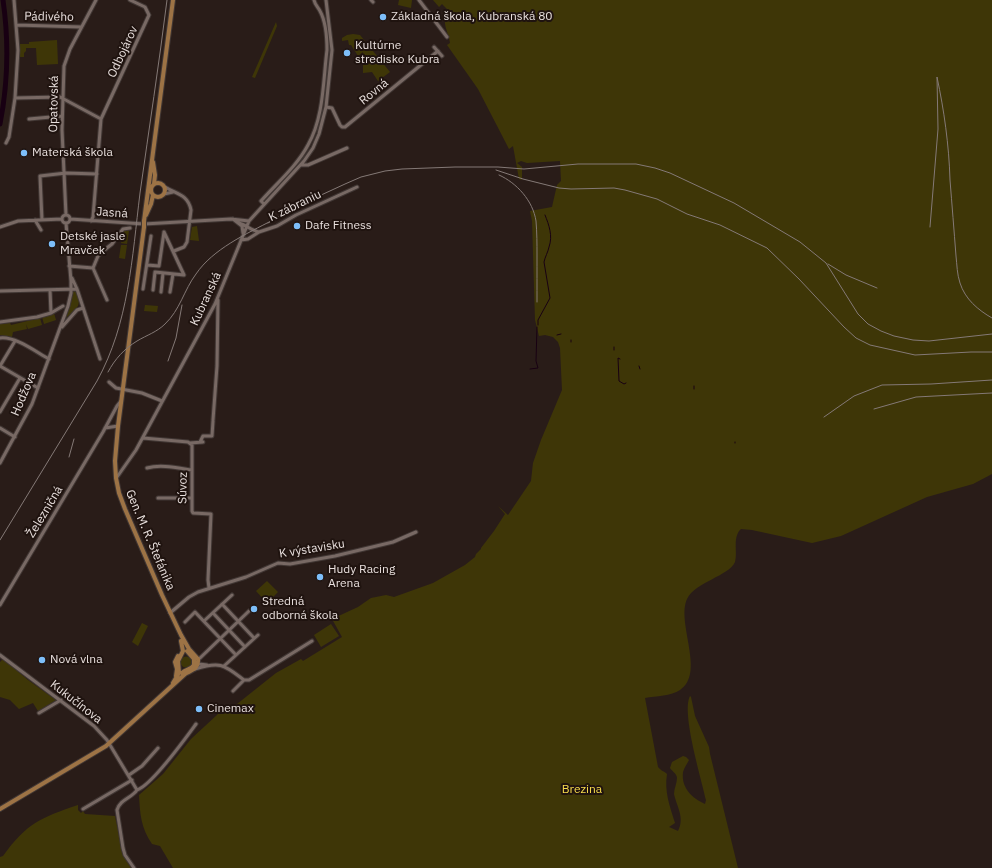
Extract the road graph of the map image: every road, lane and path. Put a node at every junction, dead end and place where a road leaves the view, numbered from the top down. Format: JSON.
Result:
{"nodes":[{"id":1,"x":14,"y":0,"type":"edge"},
{"id":2,"x":96,"y":0,"type":"edge"},
{"id":3,"x":130,"y":0,"type":"edge"},
{"id":4,"x":173,"y":0,"type":"edge"},
{"id":5,"x":314,"y":0,"type":"edge"},
{"id":6,"x":326,"y":0,"type":"edge"},
{"id":7,"x":419,"y":0,"type":"edge"},
{"id":8,"x":327,"y":10,"type":"junction"},
{"id":9,"x":321,"y":12,"type":"junction"},
{"id":10,"x":17,"y":25,"type":"junction"},
{"id":11,"x":81,"y":26,"type":"junction"},
{"id":12,"x":330,"y":26,"type":"junction"},
{"id":13,"x":325,"y":27,"type":"junction"},
{"id":14,"x":447,"y":37,"type":"dead end"},
{"id":15,"x":434,"y":47,"type":"dead end"},
{"id":16,"x":327,"y":50,"type":"junction"},
{"id":17,"x":332,"y":50,"type":"junction"},
{"id":18,"x":438,"y":51,"type":"junction"},
{"id":19,"x":442,"y":56,"type":"dead end"},
{"id":20,"x":324,"y":75,"type":"junction"},
{"id":21,"x":330,"y":76,"type":"junction"},
{"id":22,"x":15,"y":98,"type":"junction"},
{"id":23,"x":62,"y":98,"type":"junction"},
{"id":24,"x":321,"y":100,"type":"junction"},
{"id":25,"x":327,"y":100,"type":"junction"},
{"id":26,"x":326,"y":107,"type":"junction"},
{"id":27,"x":62,"y":116,"type":"junction"},
{"id":28,"x":29,"y":119,"type":"dead end"},
{"id":29,"x":101,"y":119,"type":"junction"},
{"id":30,"x":317,"y":124,"type":"junction"},
{"id":31,"x":322,"y":126,"type":"junction"},
{"id":32,"x":6,"y":143,"type":"dead end"},
{"id":33,"x":308,"y":146,"type":"junction"},
{"id":34,"x":313,"y":148,"type":"junction"},
{"id":35,"x":347,"y":148,"type":"dead end"},
{"id":36,"x":153,"y":153,"type":"junction"},
{"id":37,"x":294,"y":165,"type":"junction"},
{"id":38,"x":301,"y":165,"type":"junction"},
{"id":39,"x":298,"y":168,"type":"junction"},
{"id":40,"x":65,"y":173,"type":"junction"},
{"id":41,"x":96,"y":174,"type":"junction"},
{"id":42,"x":155,"y":175,"type":"junction"},
{"id":43,"x":160,"y":183,"type":"junction"},
{"id":44,"x":154,"y":184,"type":"junction"},
{"id":45,"x":277,"y":184,"type":"junction"},
{"id":46,"x":165,"y":187,"type":"junction"},
{"id":47,"x":280,"y":187,"type":"junction"},
{"id":48,"x":357,"y":187,"type":"dead end"},
{"id":49,"x":173,"y":192,"type":"junction"},
{"id":50,"x":164,"y":194,"type":"junction"},
{"id":51,"x":153,"y":195,"type":"junction"},
{"id":52,"x":158,"y":197,"type":"junction"},
{"id":53,"x":151,"y":204,"type":"junction"},
{"id":54,"x":264,"y":204,"type":"junction"},
{"id":55,"x":66,"y":215,"type":"junction"},
{"id":56,"x":231,"y":218,"type":"junction"},
{"id":57,"x":62,"y":219,"type":"junction"},
{"id":58,"x":70,"y":219,"type":"junction"},
{"id":59,"x":145,"y":219,"type":"junction"},
{"id":60,"x":35,"y":220,"type":"junction"},
{"id":61,"x":42,"y":220,"type":"junction"},
{"id":62,"x":91,"y":221,"type":"junction"},
{"id":63,"x":249,"y":221,"type":"junction"},
{"id":64,"x":190,"y":222,"type":"junction"},
{"id":65,"x":66,"y":223,"type":"junction"},
{"id":66,"x":239,"y":223,"type":"junction"},
{"id":67,"x":247,"y":225,"type":"junction"},
{"id":68,"x":0,"y":227,"type":"edge"},
{"id":69,"x":130,"y":228,"type":"dead end"},
{"id":70,"x":41,"y":230,"type":"dead end"},
{"id":71,"x":259,"y":232,"type":"junction"},
{"id":72,"x":243,"y":234,"type":"junction"},
{"id":73,"x":151,"y":236,"type":"dead end"},
{"id":74,"x":241,"y":240,"type":"junction"},
{"id":75,"x":162,"y":242,"type":"junction"},
{"id":76,"x":170,"y":245,"type":"junction"},
{"id":77,"x":174,"y":251,"type":"junction"},
{"id":78,"x":147,"y":265,"type":"junction"},
{"id":79,"x":69,"y":266,"type":"junction"},
{"id":80,"x":93,"y":268,"type":"junction"},
{"id":81,"x":163,"y":273,"type":"junction"},
{"id":82,"x":172,"y":274,"type":"junction"},
{"id":83,"x":70,"y":276,"type":"junction"},
{"id":84,"x":71,"y":289,"type":"junction"},
{"id":85,"x":144,"y":289,"type":"dead end"},
{"id":86,"x":50,"y":290,"type":"junction"},
{"id":87,"x":77,"y":290,"type":"junction"},
{"id":88,"x":153,"y":290,"type":"dead end"},
{"id":89,"x":0,"y":292,"type":"edge"},
{"id":90,"x":161,"y":292,"type":"dead end"},
{"id":91,"x":170,"y":292,"type":"dead end"},
{"id":92,"x":218,"y":298,"type":"junction"},
{"id":93,"x":107,"y":300,"type":"dead end"},
{"id":94,"x":63,"y":306,"type":"dead end"},
{"id":95,"x":83,"y":308,"type":"junction"},
{"id":96,"x":51,"y":313,"type":"junction"},
{"id":97,"x":0,"y":322,"type":"edge"},
{"id":98,"x":59,"y":330,"type":"junction"},
{"id":99,"x":0,"y":338,"type":"edge"},
{"id":100,"x":15,"y":341,"type":"junction"},
{"id":101,"x":100,"y":358,"type":"dead end"},
{"id":102,"x":49,"y":359,"type":"junction"},
{"id":103,"x":0,"y":366,"type":"edge"},
{"id":104,"x":20,"y":378,"type":"junction"},
{"id":105,"x":109,"y":382,"type":"dead end"},
{"id":106,"x":38,"y":388,"type":"junction"},
{"id":107,"x":123,"y":390,"type":"junction"},
{"id":108,"x":121,"y":401,"type":"junction"},
{"id":109,"x":162,"y":401,"type":"junction"},
{"id":110,"x":0,"y":412,"type":"edge"},
{"id":111,"x":118,"y":426,"type":"junction"},
{"id":112,"x":0,"y":428,"type":"edge"},
{"id":113,"x":105,"y":428,"type":"junction"},
{"id":114,"x":15,"y":436,"type":"junction"},
{"id":115,"x":143,"y":438,"type":"junction"},
{"id":116,"x":190,"y":443,"type":"junction"},
{"id":117,"x":0,"y":463,"type":"edge"},
{"id":118,"x":147,"y":468,"type":"dead end"},
{"id":119,"x":192,"y":470,"type":"junction"},
{"id":120,"x":116,"y":478,"type":"junction"},
{"id":121,"x":158,"y":498,"type":"dead end"},
{"id":122,"x":192,"y":498,"type":"junction"},
{"id":123,"x":416,"y":532,"type":"dead end"},
{"id":124,"x":209,"y":588,"type":"junction"},
{"id":125,"x":232,"y":595,"type":"dead end"},
{"id":126,"x":222,"y":604,"type":"junction"},
{"id":127,"x":0,"y":605,"type":"edge"},
{"id":128,"x":249,"y":611,"type":"dead end"},
{"id":129,"x":170,"y":613,"type":"junction"},
{"id":130,"x":213,"y":613,"type":"junction"},
{"id":131,"x":204,"y":621,"type":"junction"},
{"id":132,"x":185,"y":622,"type":"dead end"},
{"id":133,"x":239,"y":622,"type":"junction"},
{"id":134,"x":229,"y":631,"type":"junction"},
{"id":135,"x":258,"y":635,"type":"dead end"},
{"id":136,"x":254,"y":638,"type":"junction"},
{"id":137,"x":220,"y":639,"type":"junction"},
{"id":138,"x":183,"y":641,"type":"junction"},
{"id":139,"x":312,"y":641,"type":"dead end"},
{"id":140,"x":245,"y":647,"type":"junction"},
{"id":141,"x":0,"y":654,"type":"edge"},
{"id":142,"x":181,"y":655,"type":"junction"},
{"id":143,"x":191,"y":655,"type":"junction"},
{"id":144,"x":236,"y":656,"type":"junction"},
{"id":145,"x":176,"y":659,"type":"junction"},
{"id":146,"x":198,"y":661,"type":"junction"},
{"id":147,"x":207,"y":665,"type":"junction"},
{"id":148,"x":224,"y":666,"type":"junction"},
{"id":149,"x":180,"y":668,"type":"junction"},
{"id":150,"x":195,"y":669,"type":"junction"},
{"id":151,"x":187,"y":671,"type":"junction"},
{"id":152,"x":244,"y":680,"type":"junction"},
{"id":153,"x":176,"y":681,"type":"junction"},
{"id":154,"x":232,"y":691,"type":"dead end"},
{"id":155,"x":61,"y":700,"type":"junction"},
{"id":156,"x":39,"y":713,"type":"dead end"},
{"id":157,"x":196,"y":724,"type":"dead end"},
{"id":158,"x":109,"y":743,"type":"junction"},
{"id":159,"x":158,"y":748,"type":"dead end"},
{"id":160,"x":129,"y":775,"type":"junction"},
{"id":161,"x":132,"y":780,"type":"junction"},
{"id":162,"x":137,"y":790,"type":"junction"},
{"id":163,"x":0,"y":809,"type":"edge"},
{"id":164,"x":84,"y":809,"type":"dead end"},
{"id":165,"x":134,"y":868,"type":"edge"}],
"edges":[{"from":1,"to":10,"type":"street","name":"Pádivého"},
{"from":2,"to":11,"type":"street","name":"Opatovská"},
{"from":3,"to":29,"type":"street","name":"Odbojárov"},
{"from":4,"to":36,"type":"main road"},
{"from":5,"to":9,"type":"street","name":"Kubranská"},
{"from":6,"to":8,"type":"street","name":"Kubranská"},
{"from":7,"to":14,"type":"street"},
{"from":8,"to":9,"type":"street"},
{"from":8,"to":12,"type":"street","name":"Kubranská"},
{"from":9,"to":13,"type":"street","name":"Kubranská"},
{"from":10,"to":11,"type":"street","name":"Pádivého"},
{"from":10,"to":22,"type":"street"},
{"from":11,"to":23,"type":"street","name":"Opatovská"},
{"from":12,"to":13,"type":"street"},
{"from":12,"to":17,"type":"street","name":"Kubranská"},
{"from":13,"to":16,"type":"street","name":"Kubranská"},
{"from":15,"to":18,"type":"street"},
{"from":16,"to":17,"type":"street"},
{"from":16,"to":20,"type":"street","name":"Kubranská"},
{"from":17,"to":21,"type":"street","name":"Kubranská"},
{"from":18,"to":19,"type":"street"},
{"from":18,"to":26,"type":"street","name":"Rovná"},
{"from":20,"to":21,"type":"street"},
{"from":20,"to":24,"type":"street","name":"Kubranská"},
{"from":21,"to":25,"type":"street","name":"Kubranská"},
{"from":22,"to":23,"type":"street"},
{"from":22,"to":32,"type":"street"},
{"from":23,"to":27,"type":"street","name":"Opatovská"},
{"from":23,"to":29,"type":"street"},
{"from":24,"to":25,"type":"street"},
{"from":24,"to":30,"type":"street","name":"Kubranská"},
{"from":25,"to":26,"type":"street","name":"Kubranská"},
{"from":26,"to":31,"type":"street","name":"Kubranská"},
{"from":27,"to":28,"type":"street"},
{"from":27,"to":40,"type":"street","name":"Opatovská"},
{"from":29,"to":41,"type":"street"},
{"from":30,"to":31,"type":"street"},
{"from":30,"to":33,"type":"street","name":"Kubranská"},
{"from":31,"to":34,"type":"street","name":"Kubranská"},
{"from":33,"to":34,"type":"street"},
{"from":33,"to":37,"type":"street","name":"Kubranská"},
{"from":34,"to":38,"type":"street","name":"Kubranská"},
{"from":35,"to":38,"type":"street"},
{"from":36,"to":42,"type":"main road"},
{"from":36,"to":59,"type":"main road","name":"Gen. M. R. Štefánika"},
{"from":37,"to":39,"type":"street"},
{"from":37,"to":45,"type":"street","name":"Kubranská"},
{"from":38,"to":39,"type":"street","name":"Kubranská"},
{"from":39,"to":47,"type":"street","name":"Kubranská"},
{"from":40,"to":41,"type":"street"},
{"from":40,"to":55,"type":"street","name":"Opatovská"},
{"from":40,"to":61,"type":"street"},
{"from":41,"to":62,"type":"street"},
{"from":42,"to":43,"type":"main road"},
{"from":42,"to":44,"type":"main road"},
{"from":43,"to":44,"type":"main road"},
{"from":43,"to":46,"type":"main road"},
{"from":44,"to":51,"type":"main road"},
{"from":45,"to":47,"type":"street"},
{"from":45,"to":54,"type":"street","name":"Kubranská"},
{"from":46,"to":49,"type":"street"},
{"from":46,"to":50,"type":"main road"},
{"from":47,"to":54,"type":"street","name":"Kubranská"},
{"from":48,"to":71,"type":"street","name":"K zábraniu"},
{"from":49,"to":50,"type":"street"},
{"from":49,"to":64,"type":"street"},
{"from":50,"to":52,"type":"main road"},
{"from":51,"to":52,"type":"main road"},
{"from":51,"to":53,"type":"main road"},
{"from":52,"to":53,"type":"main road"},
{"from":53,"to":59,"type":"main road"},
{"from":54,"to":63,"type":"street","name":"Kubranská"},
{"from":55,"to":57,"type":"street"},
{"from":55,"to":58,"type":"street"},
{"from":56,"to":63,"type":"street","name":"Jasná"},
{"from":56,"to":64,"type":"street","name":"Jasná"},
{"from":56,"to":66,"type":"street"},
{"from":57,"to":61,"type":"street"},
{"from":57,"to":65,"type":"street"},
{"from":58,"to":62,"type":"street","name":"Jasná"},
{"from":58,"to":65,"type":"street"},
{"from":59,"to":107,"type":"main road","name":"Gen. M. R. Štefánika","bridge":true},
{"from":60,"to":61,"type":"street"},
{"from":60,"to":68,"type":"street"},
{"from":60,"to":70,"type":"street"},
{"from":62,"to":64,"type":"street","name":"Jasná"},
{"from":63,"to":67,"type":"street","name":"Kubranská"},
{"from":64,"to":77,"type":"street"},
{"from":65,"to":79,"type":"street"},
{"from":66,"to":67,"type":"street"},
{"from":66,"to":72,"type":"street"},
{"from":67,"to":71,"type":"street"},
{"from":67,"to":72,"type":"street","name":"Kubranská"},
{"from":69,"to":80,"type":"street"},
{"from":71,"to":74,"type":"street","name":"K zábraniu"},
{"from":72,"to":74,"type":"street","name":"Kubranská"},
{"from":73,"to":78,"type":"street"},
{"from":74,"to":92,"type":"street","name":"Kubranská"},
{"from":75,"to":76,"type":"street"},
{"from":75,"to":76,"type":"street"},
{"from":75,"to":78,"type":"street"},
{"from":76,"to":77,"type":"street"},
{"from":77,"to":82,"type":"street"},
{"from":78,"to":85,"type":"street"},
{"from":79,"to":80,"type":"street"},
{"from":79,"to":83,"type":"street"},
{"from":80,"to":93,"type":"street"},
{"from":81,"to":82,"type":"street"},
{"from":81,"to":88,"type":"street"},
{"from":81,"to":90,"type":"street"},
{"from":82,"to":91,"type":"street"},
{"from":83,"to":84,"type":"street","name":"Hodžova"},
{"from":83,"to":87,"type":"street"},
{"from":84,"to":86,"type":"street"},
{"from":84,"to":87,"type":"street"},
{"from":84,"to":98,"type":"street","name":"Hodžova"},
{"from":86,"to":89,"type":"street"},
{"from":86,"to":96,"type":"street"},
{"from":87,"to":95,"type":"street"},
{"from":92,"to":109,"type":"street","name":"Kubranská"},
{"from":92,"to":116,"type":"street"},
{"from":94,"to":96,"type":"street"},
{"from":95,"to":98,"type":"street","name":"Hodžova"},
{"from":95,"to":101,"type":"street"},
{"from":96,"to":97,"type":"street"},
{"from":98,"to":102,"type":"street","name":"Hodžova"},
{"from":99,"to":100,"type":"street"},
{"from":100,"to":102,"type":"street"},
{"from":100,"to":103,"type":"street"},
{"from":102,"to":106,"type":"street","name":"Hodžova"},
{"from":103,"to":104,"type":"street"},
{"from":104,"to":106,"type":"street"},
{"from":104,"to":110,"type":"street"},
{"from":105,"to":107,"type":"street"},
{"from":106,"to":114,"type":"street","name":"Hodžova"},
{"from":107,"to":108,"type":"main road","name":"Gen. M. R. Štefánika"},
{"from":107,"to":109,"type":"street"},
{"from":108,"to":111,"type":"main road","name":"Gen. M. R. Štefánika"},
{"from":108,"to":113,"type":"street","name":"Železničná"},
{"from":109,"to":115,"type":"street","name":"Kubranská"},
{"from":111,"to":113,"type":"street"},
{"from":111,"to":120,"type":"main road","name":"Gen. M. R. Štefánika"},
{"from":112,"to":114,"type":"street"},
{"from":113,"to":127,"type":"street","name":"Železničná"},
{"from":114,"to":117,"type":"street","name":"Hodžova"},
{"from":115,"to":116,"type":"street"},
{"from":115,"to":120,"type":"street","name":"Kubranská"},
{"from":116,"to":119,"type":"street","name":"Súvoz"},
{"from":118,"to":119,"type":"street"},
{"from":119,"to":122,"type":"street","name":"Súvoz"},
{"from":120,"to":129,"type":"main road","name":"Gen. M. R. Štefánika"},
{"from":121,"to":122,"type":"street"},
{"from":122,"to":124,"type":"street","name":"Súvoz"},
{"from":123,"to":124,"type":"street","name":"K výstavisku"},
{"from":124,"to":129,"type":"street","name":"K výstavisku"},
{"from":125,"to":126,"type":"street"},
{"from":126,"to":130,"type":"street"},
{"from":126,"to":133,"type":"street"},
{"from":128,"to":133,"type":"street"},
{"from":129,"to":138,"type":"main road","name":"Gen. M. R. Štefánika"},
{"from":130,"to":131,"type":"street"},
{"from":130,"to":134,"type":"street"},
{"from":131,"to":132,"type":"street"},
{"from":131,"to":137,"type":"street"},
{"from":133,"to":134,"type":"street"},
{"from":133,"to":136,"type":"street"},
{"from":134,"to":137,"type":"street"},
{"from":134,"to":140,"type":"street"},
{"from":135,"to":136,"type":"street"},
{"from":136,"to":140,"type":"street"},
{"from":137,"to":144,"type":"street"},
{"from":137,"to":146,"type":"street"},
{"from":138,"to":142,"type":"main road"},
{"from":138,"to":143,"type":"main road"},
{"from":138,"to":145,"type":"main road"},
{"from":138,"to":146,"type":"main road"},
{"from":139,"to":152,"type":"street"},
{"from":140,"to":144,"type":"street"},
{"from":141,"to":155,"type":"street","name":"Kukučínova"},
{"from":142,"to":143,"type":"main road"},
{"from":142,"to":145,"type":"main road"},
{"from":142,"to":149,"type":"main road"},
{"from":143,"to":146,"type":"main road"},
{"from":144,"to":148,"type":"street"},
{"from":145,"to":153,"type":"main road"},
{"from":146,"to":147,"type":"street"},
{"from":146,"to":150,"type":"main road"},
{"from":146,"to":151,"type":"main road"},
{"from":147,"to":148,"type":"street"},
{"from":147,"to":150,"type":"street"},
{"from":148,"to":152,"type":"street"},
{"from":149,"to":151,"type":"main road"},
{"from":149,"to":153,"type":"main road"},
{"from":150,"to":151,"type":"main road"},
{"from":151,"to":153,"type":"main road"},
{"from":152,"to":154,"type":"street"},
{"from":153,"to":158,"type":"main road"},
{"from":155,"to":156,"type":"street"},
{"from":155,"to":158,"type":"street","name":"Kukučínova"},
{"from":157,"to":162,"type":"street"},
{"from":158,"to":160,"type":"street","name":"Kukučínova"},
{"from":158,"to":163,"type":"main road"},
{"from":159,"to":160,"type":"street"},
{"from":160,"to":161,"type":"street","name":"Kukučínova"},
{"from":161,"to":162,"type":"street","name":"Kukučínova"},
{"from":161,"to":164,"type":"street"},
{"from":162,"to":165,"type":"street"}]}
